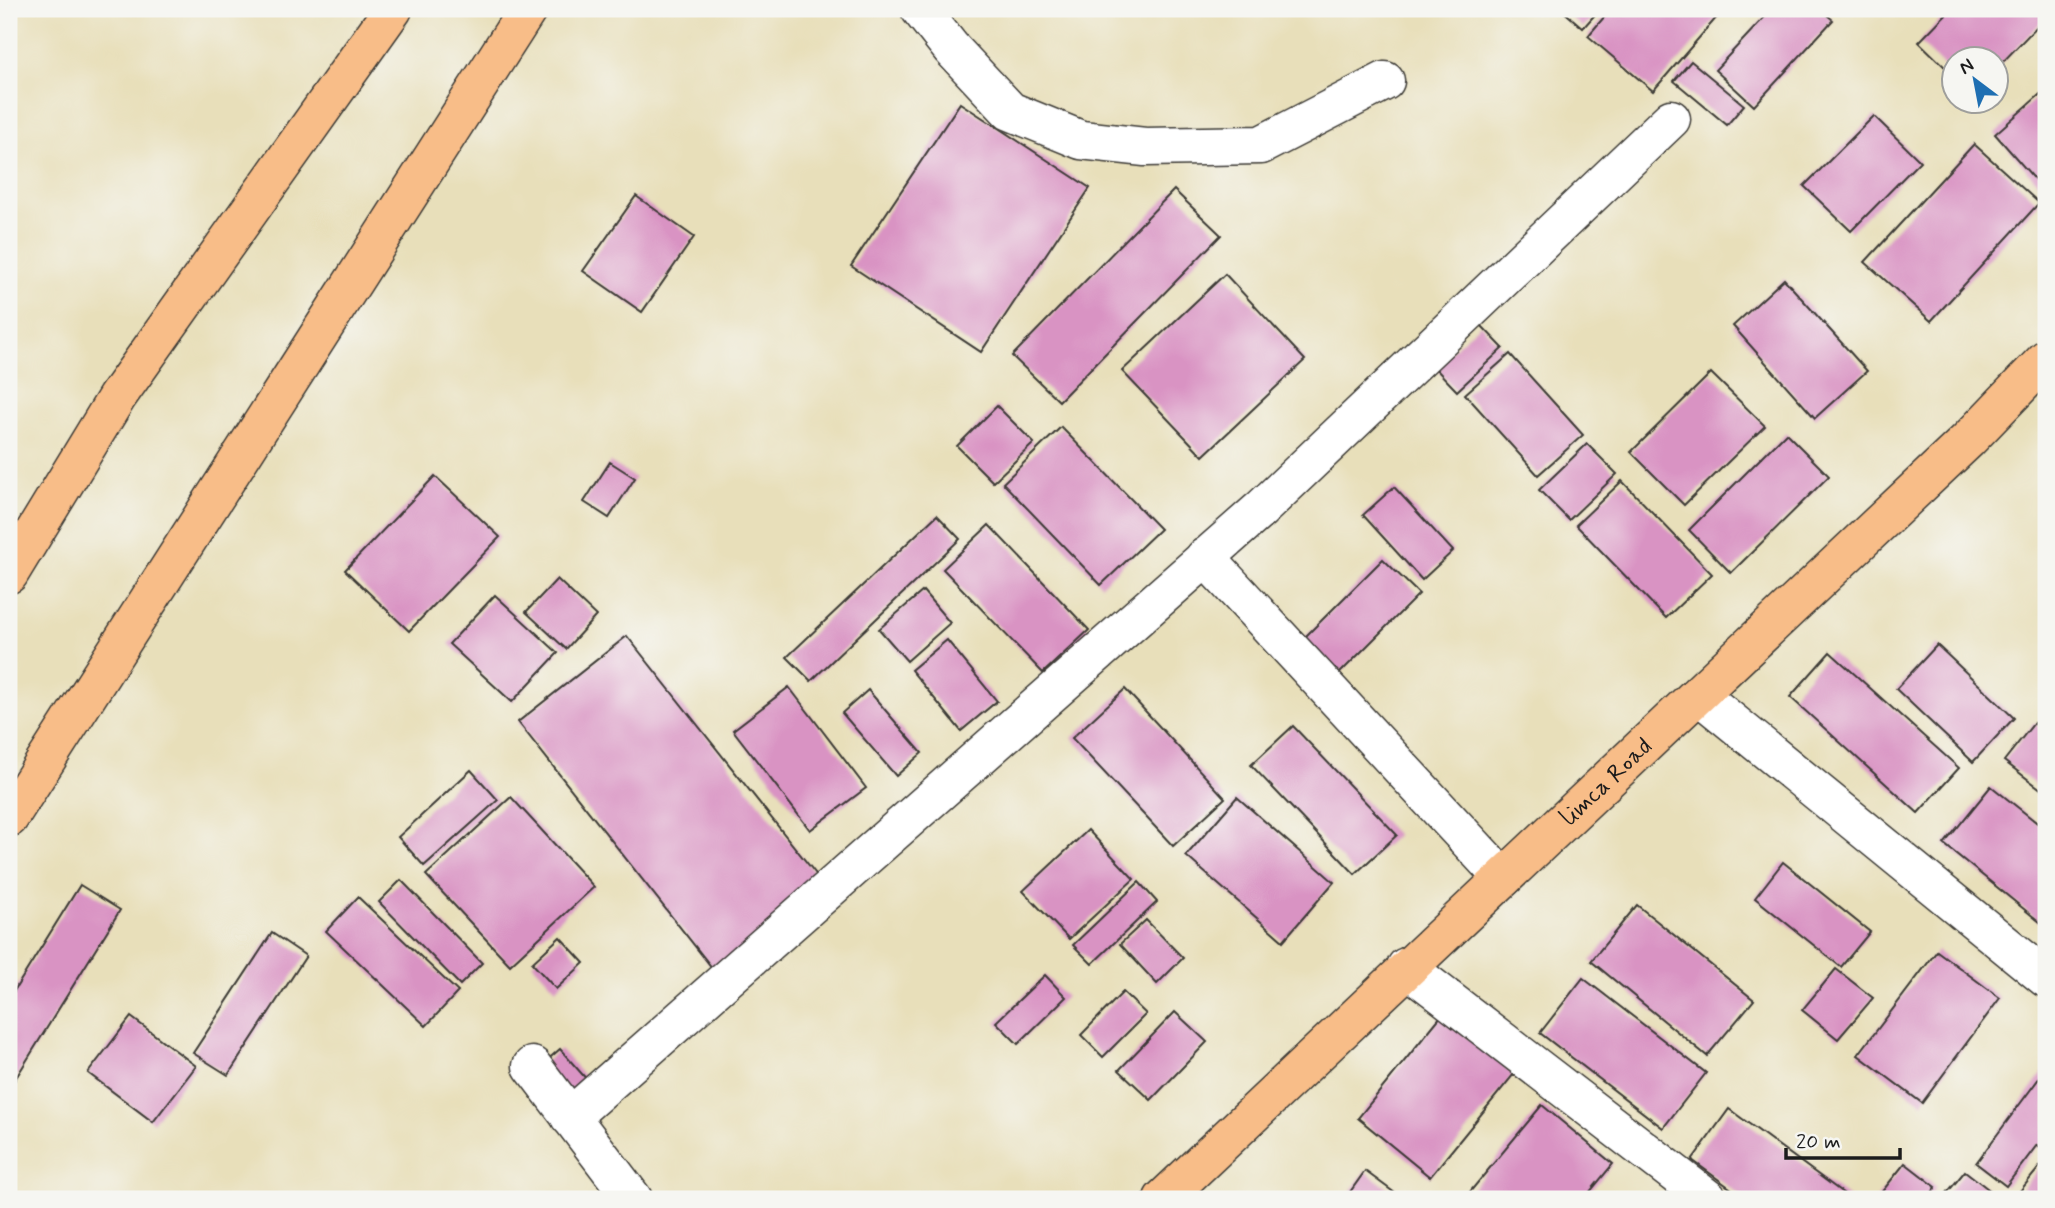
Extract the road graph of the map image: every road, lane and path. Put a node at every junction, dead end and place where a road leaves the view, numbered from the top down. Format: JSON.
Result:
{"nodes":[{"id":1,"x":393,"y":9,"type":"edge"},
{"id":2,"x":528,"y":9,"type":"edge"},
{"id":3,"x":920,"y":9,"type":"edge"},
{"id":4,"x":1385,"y":81,"type":"dead end"},
{"id":5,"x":1671,"y":119,"type":"dead end"},
{"id":6,"x":2046,"y":359,"type":"edge"},
{"id":7,"x":1205,"y":557,"type":"junction"},
{"id":8,"x":9,"y":573,"type":"edge"},
{"id":9,"x":1699,"y":695,"type":"junction"},
{"id":10,"x":9,"y":818,"type":"edge"},
{"id":11,"x":1503,"y":878,"type":"junction"},
{"id":12,"x":1406,"y":967,"type":"junction"},
{"id":13,"x":2046,"y":978,"type":"edge"},
{"id":14,"x":532,"y":1066,"type":"dead end"},
{"id":15,"x":570,"y":1117,"type":"junction"},
{"id":16,"x":633,"y":1199,"type":"edge"},
{"id":17,"x":1163,"y":1199,"type":"edge"},
{"id":18,"x":1708,"y":1199,"type":"edge"}],
"edges":[{"from":1,"to":8,"type":"main road"},
{"from":2,"to":10,"type":"main road"},
{"from":3,"to":4,"type":"street"},
{"from":5,"to":7,"type":"street"},
{"from":6,"to":9,"type":"main road","name":"limca Road"},
{"from":7,"to":11,"type":"street"},
{"from":7,"to":15,"type":"street"},
{"from":9,"to":11,"type":"main road","name":"limca Road"},
{"from":9,"to":13,"type":"street"},
{"from":11,"to":12,"type":"main road","name":"limca Road"},
{"from":12,"to":17,"type":"main road","name":"limca Road"},
{"from":12,"to":18,"type":"street"},
{"from":14,"to":15,"type":"street"},
{"from":15,"to":16,"type":"street"}]}
